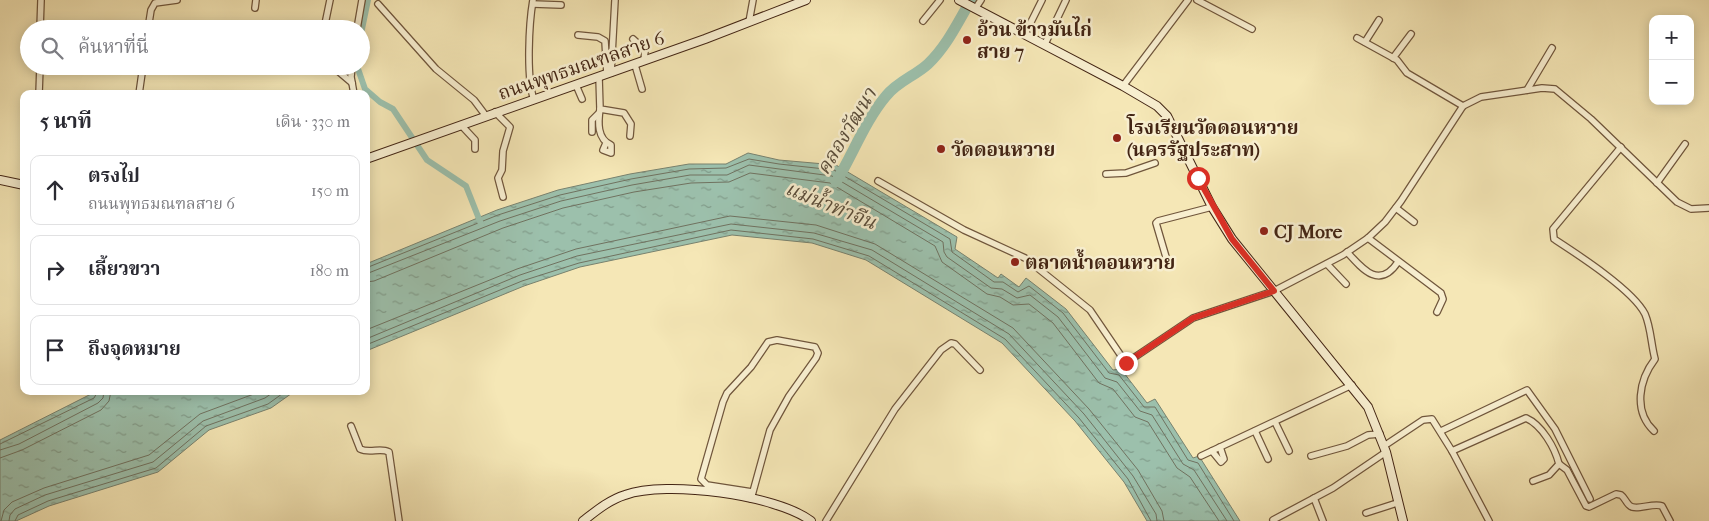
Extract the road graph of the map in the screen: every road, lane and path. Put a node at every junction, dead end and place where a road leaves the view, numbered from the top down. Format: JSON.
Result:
{"nodes":[{"id":1,"x":41,"y":0,"type":"edge"},
{"id":2,"x":177,"y":0,"type":"edge"},
{"id":3,"x":256,"y":0,"type":"edge"},
{"id":4,"x":330,"y":0,"type":"edge"},
{"id":5,"x":362,"y":0,"type":"edge"},
{"id":6,"x":615,"y":0,"type":"edge"},
{"id":7,"x":753,"y":0,"type":"edge"},
{"id":8,"x":806,"y":0,"type":"edge"},
{"id":9,"x":940,"y":0,"type":"edge"},
{"id":10,"x":981,"y":0,"type":"edge"},
{"id":11,"x":1042,"y":0,"type":"edge"},
{"id":12,"x":1066,"y":0,"type":"edge"},
{"id":13,"x":1188,"y":0,"type":"edge"},
{"id":14,"x":1197,"y":0,"type":"edge"},
{"id":15,"x":153,"y":1,"type":"edge"},
{"id":16,"x":533,"y":2,"type":"edge"},
{"id":17,"x":378,"y":4,"type":"dead end"},
{"id":18,"x":968,"y":4,"type":"edge"},
{"id":19,"x":561,"y":5,"type":"dead end"},
{"id":20,"x":255,"y":8,"type":"dead end"},
{"id":21,"x":40,"y":20,"type":"edge"},
{"id":22,"x":149,"y":20,"type":"edge"},
{"id":23,"x":326,"y":20,"type":"edge"},
{"id":24,"x":359,"y":20,"type":"edge"},
{"id":25,"x":1379,"y":20,"type":"dead end"},
{"id":26,"x":923,"y":21,"type":"dead end"},
{"id":27,"x":749,"y":22,"type":"junction"},
{"id":28,"x":1252,"y":29,"type":"dead end"},
{"id":29,"x":1025,"y":34,"type":"junction"},
{"id":30,"x":1411,"y":34,"type":"dead end"},
{"id":31,"x":578,"y":35,"type":"dead end"},
{"id":32,"x":1357,"y":38,"type":"dead end"},
{"id":33,"x":633,"y":39,"type":"dead end"},
{"id":34,"x":1365,"y":42,"type":"junction"},
{"id":35,"x":1045,"y":44,"type":"junction"},
{"id":36,"x":1552,"y":48,"type":"dead end"},
{"id":37,"x":1393,"y":58,"type":"junction"},
{"id":38,"x":644,"y":61,"type":"junction"},
{"id":39,"x":635,"y":65,"type":"junction"},
{"id":40,"x":609,"y":73,"type":"junction"},
{"id":41,"x":40,"y":75,"type":"edge"},
{"id":42,"x":142,"y":75,"type":"edge"},
{"id":43,"x":343,"y":75,"type":"edge"},
{"id":44,"x":352,"y":75,"type":"edge"},
{"id":45,"x":598,"y":77,"type":"junction"},
{"id":46,"x":352,"y":83,"type":"junction"},
{"id":47,"x":576,"y":85,"type":"junction"},
{"id":48,"x":1124,"y":86,"type":"junction"},
{"id":49,"x":642,"y":89,"type":"dead end"},
{"id":50,"x":39,"y":90,"type":"edge"},
{"id":51,"x":140,"y":90,"type":"edge"},
{"id":52,"x":353,"y":90,"type":"edge"},
{"id":53,"x":1527,"y":90,"type":"junction"},
{"id":54,"x":582,"y":99,"type":"dead end"},
{"id":55,"x":534,"y":100,"type":"junction"},
{"id":56,"x":1463,"y":106,"type":"junction"},
{"id":57,"x":600,"y":111,"type":"junction"},
{"id":58,"x":495,"y":112,"type":"junction"},
{"id":59,"x":486,"y":116,"type":"junction"},
{"id":60,"x":461,"y":124,"type":"junction"},
{"id":61,"x":592,"y":132,"type":"dead end"},
{"id":62,"x":630,"y":136,"type":"dead end"},
{"id":63,"x":606,"y":143,"type":"dead end"},
{"id":64,"x":1685,"y":144,"type":"dead end"},
{"id":65,"x":1621,"y":147,"type":"junction"},
{"id":66,"x":475,"y":149,"type":"dead end"},
{"id":67,"x":370,"y":158,"type":"edge"},
{"id":68,"x":1155,"y":163,"type":"dead end"},
{"id":69,"x":1106,"y":174,"type":"dead end"},
{"id":70,"x":0,"y":180,"type":"edge"},
{"id":71,"x":878,"y":180,"type":"dead end"},
{"id":72,"x":1657,"y":183,"type":"junction"},
{"id":73,"x":20,"y":185,"type":"edge"},
{"id":74,"x":504,"y":197,"type":"dead end"},
{"id":75,"x":1212,"y":207,"type":"junction"},
{"id":76,"x":1396,"y":208,"type":"junction"},
{"id":77,"x":1709,"y":208,"type":"edge"},
{"id":78,"x":1414,"y":222,"type":"dead end"},
{"id":79,"x":1368,"y":238,"type":"junction"},
{"id":80,"x":1347,"y":252,"type":"junction"},
{"id":81,"x":1166,"y":257,"type":"dead end"},
{"id":82,"x":1398,"y":262,"type":"junction"},
{"id":83,"x":1327,"y":264,"type":"junction"},
{"id":84,"x":1346,"y":284,"type":"dead end"},
{"id":85,"x":1274,"y":291,"type":"junction"},
{"id":86,"x":1437,"y":312,"type":"dead end"},
{"id":87,"x":980,"y":370,"type":"dead end"},
{"id":88,"x":1352,"y":385,"type":"junction"},
{"id":89,"x":1275,"y":422,"type":"junction"},
{"id":90,"x":351,"y":426,"type":"dead end"},
{"id":91,"x":1255,"y":431,"type":"junction"},
{"id":92,"x":1440,"y":431,"type":"junction"},
{"id":93,"x":1654,"y":431,"type":"dead end"},
{"id":94,"x":1380,"y":434,"type":"junction"},
{"id":95,"x":1220,"y":447,"type":"junction"},
{"id":96,"x":1385,"y":449,"type":"junction"},
{"id":97,"x":1212,"y":451,"type":"junction"},
{"id":98,"x":1289,"y":451,"type":"dead end"},
{"id":99,"x":1452,"y":451,"type":"junction"},
{"id":100,"x":1201,"y":456,"type":"dead end"},
{"id":101,"x":1311,"y":456,"type":"dead end"},
{"id":102,"x":1268,"y":459,"type":"dead end"},
{"id":103,"x":1559,"y":464,"type":"junction"},
{"id":104,"x":1533,"y":481,"type":"dead end"},
{"id":105,"x":751,"y":495,"type":"junction"},
{"id":106,"x":1314,"y":498,"type":"junction"},
{"id":107,"x":1590,"y":499,"type":"dead end"},
{"id":108,"x":1396,"y":503,"type":"junction"},
{"id":109,"x":1366,"y":513,"type":"dead end"},
{"id":110,"x":1273,"y":520,"type":"edge"},
{"id":111,"x":399,"y":521,"type":"edge"},
{"id":112,"x":583,"y":521,"type":"edge"},
{"id":113,"x":811,"y":521,"type":"edge"},
{"id":114,"x":826,"y":521,"type":"edge"},
{"id":115,"x":1322,"y":521,"type":"edge"},
{"id":116,"x":1403,"y":521,"type":"edge"},
{"id":117,"x":1489,"y":521,"type":"edge"},
{"id":118,"x":1670,"y":521,"type":"edge"}],
"edges":[{"from":1,"to":21,"type":"street"},
{"from":2,"to":15,"type":"street"},
{"from":3,"to":20,"type":"street"},
{"from":4,"to":23,"type":"street"},
{"from":5,"to":24,"type":"street"},
{"from":6,"to":40,"type":"street"},
{"from":7,"to":27,"type":"street"},
{"from":8,"to":27,"type":"main road","name":"ถนนพุทธมณฑลสาย 6"},
{"from":9,"to":26,"type":"street"},
{"from":10,"to":18,"type":"street"},
{"from":11,"to":29,"type":"street"},
{"from":12,"to":35,"type":"street"},
{"from":13,"to":48,"type":"street"},
{"from":14,"to":28,"type":"street"},
{"from":15,"to":22,"type":"street"},
{"from":16,"to":19,"type":"street"},
{"from":16,"to":55,"type":"street"},
{"from":17,"to":59,"type":"street"},
{"from":18,"to":29,"type":"main road"},
{"from":25,"to":34,"type":"street"},
{"from":27,"to":38,"type":"main road","name":"ถนนพุทธมณฑลสาย 6"},
{"from":29,"to":35,"type":"main road"},
{"from":30,"to":37,"type":"street"},
{"from":31,"to":40,"type":"street"},
{"from":32,"to":34,"type":"street"},
{"from":33,"to":38,"type":"street"},
{"from":34,"to":37,"type":"street"},
{"from":35,"to":48,"type":"main road"},
{"from":36,"to":53,"type":"street"},
{"from":37,"to":56,"type":"street"},
{"from":38,"to":39,"type":"main road","name":"ถนนพุทธมณฑลสาย 6"},
{"from":39,"to":40,"type":"main road","name":"ถนนพุทธมณฑลสาย 6"},
{"from":39,"to":49,"type":"street"},
{"from":40,"to":45,"type":"main road","name":"ถนนพุทธมณฑลสาย 6"},
{"from":41,"to":50,"type":"street"},
{"from":42,"to":51,"type":"street"},
{"from":43,"to":46,"type":"street"},
{"from":44,"to":46,"type":"street"},
{"from":45,"to":47,"type":"main road","name":"ถนนพุทธมณฑลสาย 6"},
{"from":45,"to":57,"type":"street"},
{"from":46,"to":52,"type":"street"},
{"from":47,"to":54,"type":"street"},
{"from":47,"to":55,"type":"main road","name":"ถนนพุทธมณฑลสาย 6"},
{"from":48,"to":75,"type":"main road"},
{"from":53,"to":56,"type":"street"},
{"from":53,"to":65,"type":"street"},
{"from":55,"to":58,"type":"main road","name":"ถนนพุทธมณฑลสาย 6"},
{"from":56,"to":76,"type":"street"},
{"from":57,"to":61,"type":"street"},
{"from":57,"to":62,"type":"street"},
{"from":57,"to":63,"type":"street"},
{"from":58,"to":59,"type":"main road","name":"ถนนพุทธมณฑลสาย 6"},
{"from":58,"to":74,"type":"street"},
{"from":59,"to":60,"type":"main road","name":"ถนนพุทธมณฑลสาย 6"},
{"from":60,"to":66,"type":"street"},
{"from":60,"to":67,"type":"main road","name":"ถนนพุทธมณฑลสาย 6"},
{"from":64,"to":72,"type":"street"},
{"from":65,"to":72,"type":"street"},
{"from":65,"to":93,"type":"street"},
{"from":68,"to":69,"type":"street"},
{"from":70,"to":73,"type":"main road"},
{"from":71,"to":85,"type":"street"},
{"from":72,"to":77,"type":"street"},
{"from":75,"to":81,"type":"street"},
{"from":75,"to":85,"type":"main road"},
{"from":76,"to":78,"type":"street"},
{"from":76,"to":79,"type":"street"},
{"from":79,"to":80,"type":"street"},
{"from":79,"to":82,"type":"street"},
{"from":80,"to":82,"type":"street"},
{"from":80,"to":83,"type":"street"},
{"from":82,"to":86,"type":"street"},
{"from":83,"to":84,"type":"street"},
{"from":83,"to":85,"type":"street"},
{"from":85,"to":88,"type":"main road"},
{"from":87,"to":114,"type":"street"},
{"from":88,"to":89,"type":"street"},
{"from":88,"to":94,"type":"main road"},
{"from":89,"to":91,"type":"street"},
{"from":89,"to":98,"type":"street"},
{"from":90,"to":111,"type":"street"},
{"from":91,"to":95,"type":"street"},
{"from":91,"to":102,"type":"street"},
{"from":92,"to":96,"type":"street"},
{"from":92,"to":99,"type":"street"},
{"from":92,"to":107,"type":"street"},
{"from":94,"to":96,"type":"main road"},
{"from":94,"to":101,"type":"street"},
{"from":95,"to":97,"type":"street"},
{"from":95,"to":97,"type":"street"},
{"from":96,"to":106,"type":"street"},
{"from":96,"to":108,"type":"main road"},
{"from":97,"to":100,"type":"street"},
{"from":99,"to":103,"type":"street"},
{"from":99,"to":117,"type":"street"},
{"from":103,"to":104,"type":"street"},
{"from":103,"to":118,"type":"street"},
{"from":105,"to":105,"type":"street"},
{"from":105,"to":112,"type":"main road"},
{"from":105,"to":113,"type":"main road"},
{"from":106,"to":110,"type":"street"},
{"from":106,"to":115,"type":"street"},
{"from":108,"to":109,"type":"street"},
{"from":108,"to":116,"type":"main road"}]}
